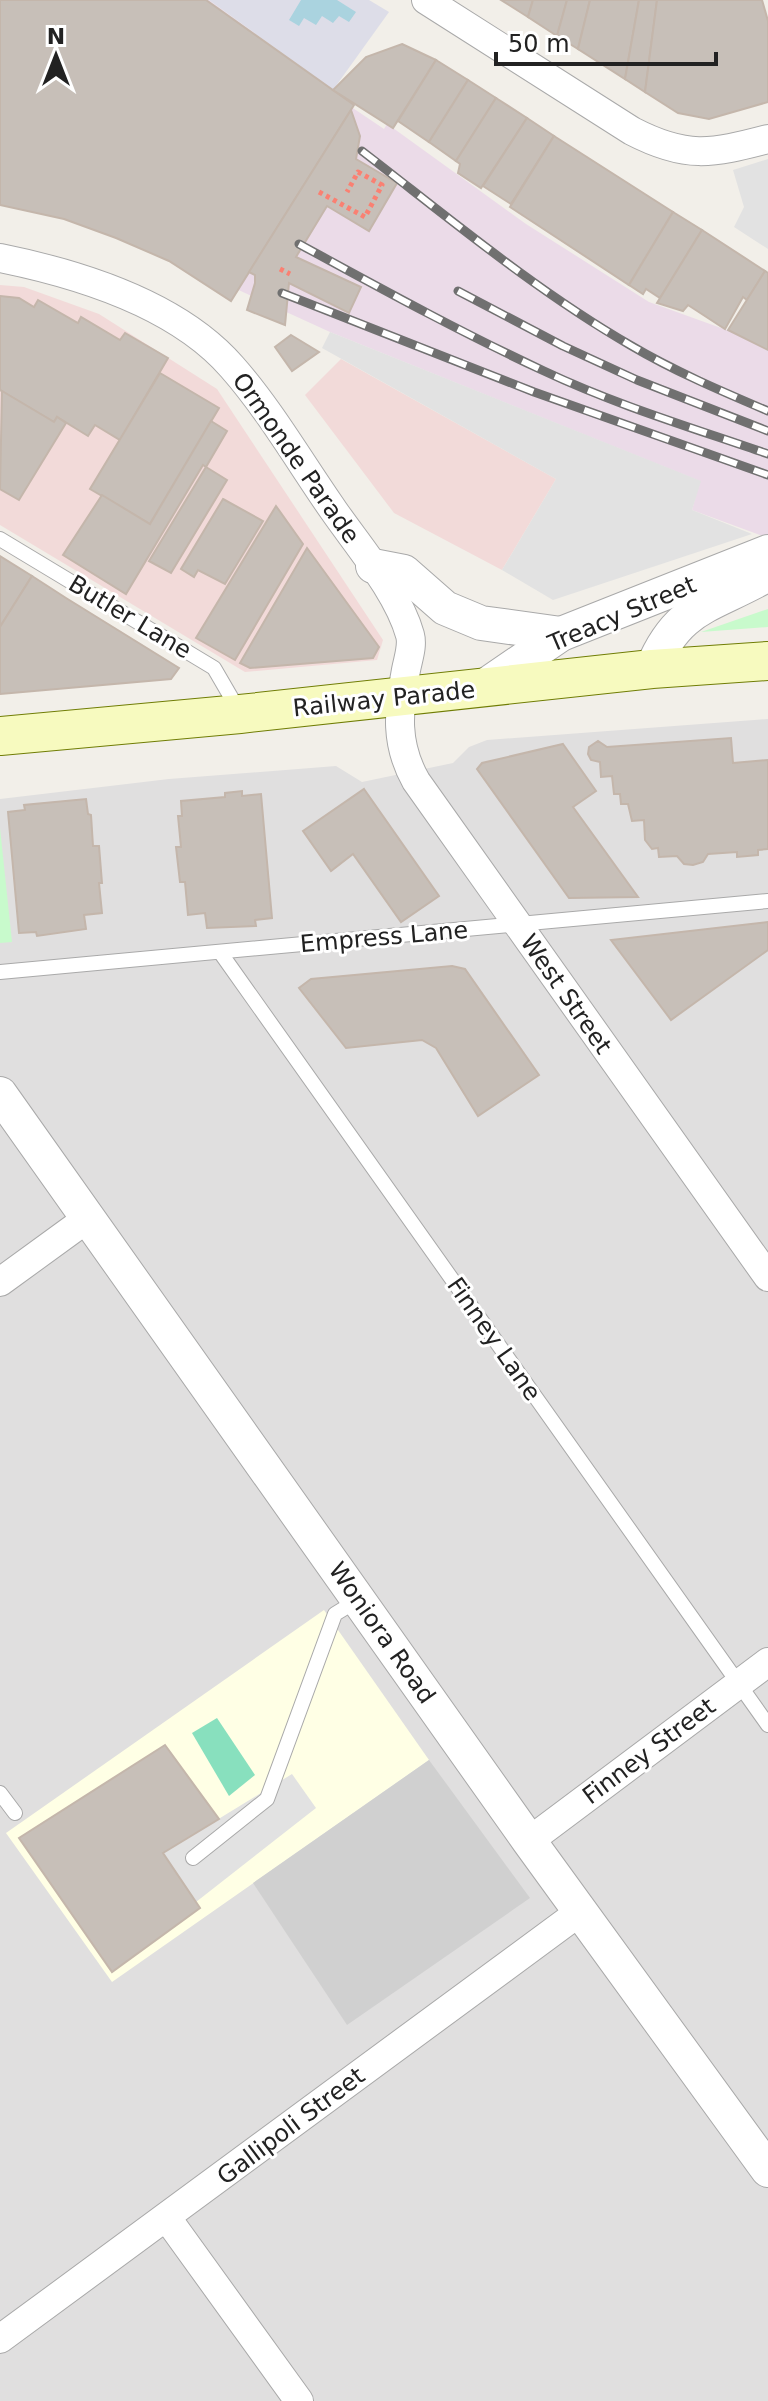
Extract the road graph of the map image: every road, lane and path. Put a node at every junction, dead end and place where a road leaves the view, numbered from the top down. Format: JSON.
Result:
{"nodes":[{"id":1,"x":426,"y":0,"type":"edge"},
{"id":2,"x":768,"y":139,"type":"edge"},
{"id":3,"x":319,"y":192,"type":"dead end"},
{"id":4,"x":347,"y":192,"type":"dead end"},
{"id":5,"x":0,"y":258,"type":"edge"},
{"id":6,"x":280,"y":269,"type":"dead end"},
{"id":7,"x":290,"y":274,"type":"dead end"},
{"id":8,"x":0,"y":539,"type":"edge"},
{"id":9,"x":768,"y":552,"type":"edge"},
{"id":10,"x":373,"y":566,"type":"junction"},
{"id":11,"x":768,"y":574,"type":"edge"},
{"id":12,"x":561,"y":634,"type":"junction"},
{"id":13,"x":768,"y":661,"type":"edge"},
{"id":14,"x":652,"y":669,"type":"junction"},
{"id":15,"x":482,"y":688,"type":"junction"},
{"id":16,"x":401,"y":698,"type":"junction"},
{"id":17,"x":240,"y":714,"type":"junction"},
{"id":18,"x":0,"y":736,"type":"edge"},
{"id":19,"x":768,"y":901,"type":"edge"},
{"id":20,"x":517,"y":924,"type":"junction"},
{"id":21,"x":220,"y":952,"type":"junction"},
{"id":22,"x":0,"y":972,"type":"edge"},
{"id":23,"x":0,"y":1094,"type":"edge"},
{"id":24,"x":88,"y":1218,"type":"junction"},
{"id":25,"x":768,"y":1277,"type":"edge"},
{"id":26,"x":0,"y":1282,"type":"edge"},
{"id":27,"x":358,"y":1600,"type":"junction"},
{"id":28,"x":768,"y":1662,"type":"edge"},
{"id":29,"x":738,"y":1683,"type":"junction"},
{"id":30,"x":768,"y":1725,"type":"edge"},
{"id":31,"x":0,"y":1793,"type":"edge"},
{"id":32,"x":15,"y":1813,"type":"dead end"},
{"id":33,"x":529,"y":1841,"type":"junction"},
{"id":34,"x":193,"y":1858,"type":"dead end"},
{"id":35,"x":581,"y":1911,"type":"junction"},
{"id":36,"x":768,"y":2170,"type":"edge"},
{"id":37,"x":167,"y":2218,"type":"junction"},
{"id":38,"x":0,"y":2339,"type":"edge"},
{"id":39,"x":299,"y":2401,"type":"edge"}],
"edges":[{"from":1,"to":2,"type":"street"},
{"from":3,"to":4,"type":"path"},
{"from":5,"to":10,"type":"street","name":"Ormonde Parade"},
{"from":6,"to":7,"type":"path"},
{"from":8,"to":17,"type":"lane","name":"Butler Lane"},
{"from":9,"to":12,"type":"street","name":"Treacy Street"},
{"from":10,"to":12,"type":"street"},
{"from":10,"to":16,"type":"street","name":"Ormonde Parade"},
{"from":11,"to":14,"type":"street","name":"Treacy Street"},
{"from":12,"to":15,"type":"street","name":"Treacy Street"},
{"from":13,"to":14,"type":"main road","name":"Railway Parade"},
{"from":14,"to":15,"type":"main road","name":"Railway Parade"},
{"from":15,"to":16,"type":"main road","name":"Railway Parade"},
{"from":16,"to":17,"type":"main road","name":"Railway Parade"},
{"from":16,"to":20,"type":"street","name":"West Street"},
{"from":17,"to":18,"type":"main road","name":"Railway Parade"},
{"from":19,"to":20,"type":"lane","name":"Empress Lane"},
{"from":20,"to":21,"type":"lane","name":"Empress Lane"},
{"from":20,"to":25,"type":"street","name":"West Street"},
{"from":21,"to":22,"type":"lane","name":"Empress Lane"},
{"from":21,"to":29,"type":"lane","name":"Finney Lane"},
{"from":23,"to":24,"type":"street","name":"Woniora Road"},
{"from":24,"to":26,"type":"street"},
{"from":24,"to":27,"type":"street","name":"Woniora Road"},
{"from":27,"to":33,"type":"street","name":"Woniora Road"},
{"from":27,"to":34,"type":"lane"},
{"from":28,"to":29,"type":"street","name":"Finney Street"},
{"from":29,"to":30,"type":"lane","name":"Finney Lane"},
{"from":29,"to":33,"type":"street","name":"Finney Street"},
{"from":31,"to":32,"type":"lane"},
{"from":33,"to":35,"type":"street","name":"Woniora Road"},
{"from":35,"to":36,"type":"street","name":"Woniora Road"},
{"from":35,"to":37,"type":"street","name":"Gallipoli Street"},
{"from":37,"to":38,"type":"street","name":"Gallipoli Street"},
{"from":37,"to":39,"type":"street"}]}
